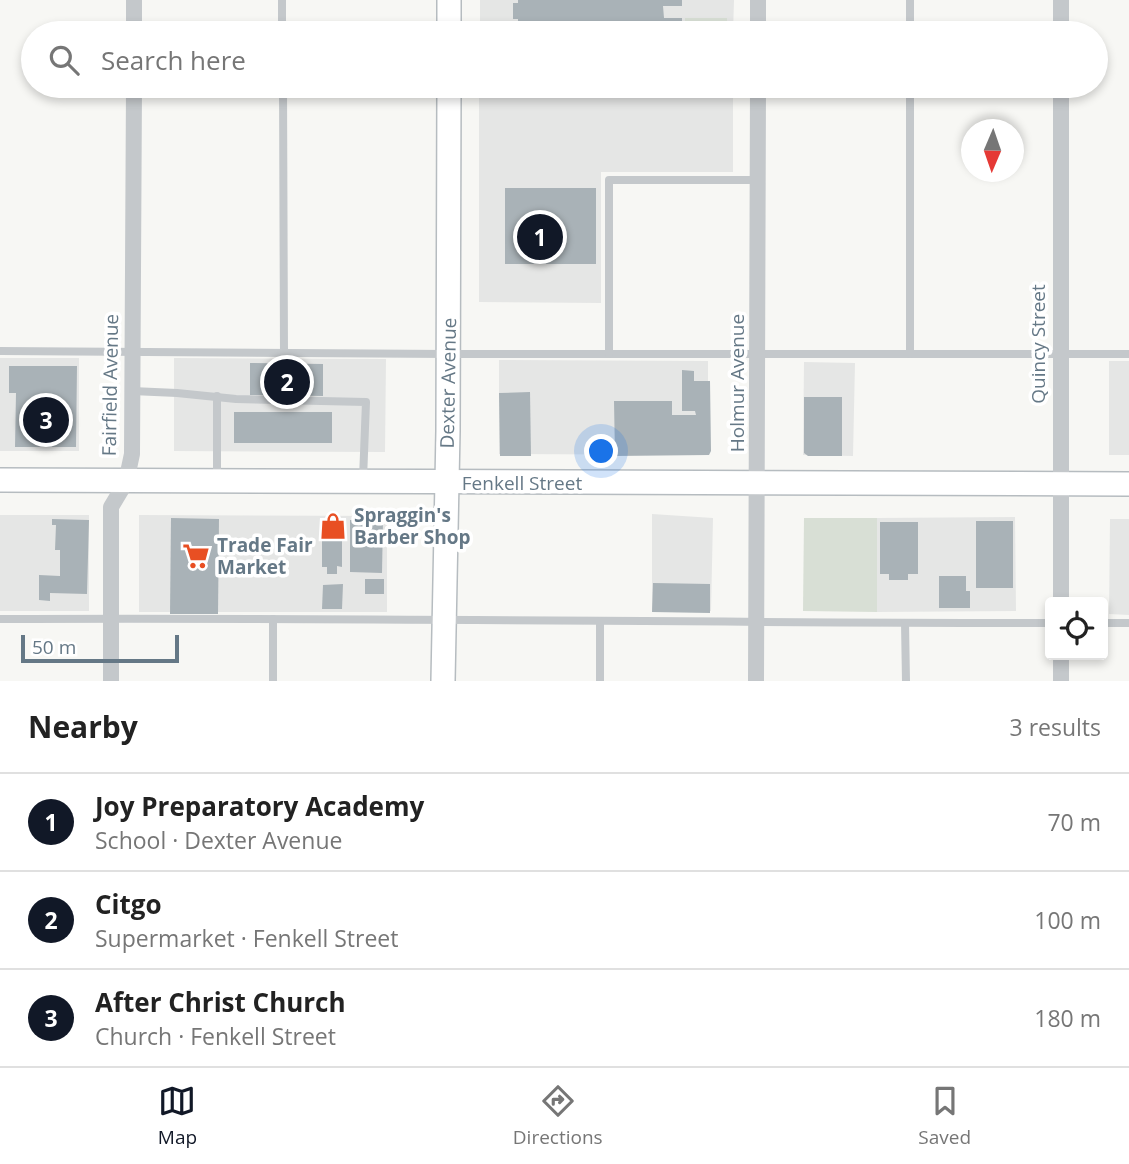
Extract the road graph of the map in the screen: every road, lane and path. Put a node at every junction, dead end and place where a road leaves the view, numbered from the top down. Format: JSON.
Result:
{"nodes":[{"id":1,"x":134,"y":0,"type":"edge"},
{"id":2,"x":282,"y":0,"type":"edge"},
{"id":3,"x":449,"y":0,"type":"edge"},
{"id":4,"x":758,"y":0,"type":"edge"},
{"id":5,"x":911,"y":0,"type":"edge"},
{"id":6,"x":1061,"y":0,"type":"edge"},
{"id":7,"x":134,"y":21,"type":"edge"},
{"id":8,"x":282,"y":21,"type":"edge"},
{"id":9,"x":449,"y":21,"type":"edge"},
{"id":10,"x":758,"y":21,"type":"edge"},
{"id":11,"x":911,"y":21,"type":"edge"},
{"id":12,"x":1061,"y":21,"type":"edge"},
{"id":13,"x":134,"y":98,"type":"edge"},
{"id":14,"x":282,"y":98,"type":"edge"},
{"id":15,"x":449,"y":98,"type":"edge"},
{"id":16,"x":758,"y":98,"type":"edge"},
{"id":17,"x":910,"y":98,"type":"edge"},
{"id":18,"x":1060,"y":98,"type":"edge"},
{"id":19,"x":758,"y":180,"type":"junction"},
{"id":20,"x":0,"y":351,"type":"edge"},
{"id":21,"x":132,"y":352,"type":"junction"},
{"id":22,"x":284,"y":353,"type":"junction"},
{"id":23,"x":448,"y":354,"type":"junction"},
{"id":24,"x":609,"y":354,"type":"junction"},
{"id":25,"x":758,"y":354,"type":"junction"},
{"id":26,"x":910,"y":354,"type":"junction"},
{"id":27,"x":1059,"y":354,"type":"junction"},
{"id":28,"x":1129,"y":354,"type":"edge"},
{"id":29,"x":132,"y":391,"type":"junction"},
{"id":30,"x":217,"y":396,"type":"junction"},
{"id":31,"x":0,"y":480,"type":"edge"},
{"id":32,"x":126,"y":482,"type":"junction"},
{"id":33,"x":217,"y":482,"type":"junction"},
{"id":34,"x":363,"y":482,"type":"junction"},
{"id":35,"x":446,"y":482,"type":"junction"},
{"id":36,"x":757,"y":483,"type":"junction"},
{"id":37,"x":1060,"y":484,"type":"junction"},
{"id":38,"x":1129,"y":484,"type":"edge"},
{"id":39,"x":1060,"y":597,"type":"edge"},
{"id":40,"x":0,"y":619,"type":"edge"},
{"id":41,"x":112,"y":619,"type":"junction"},
{"id":42,"x":273,"y":619,"type":"junction"},
{"id":43,"x":443,"y":619,"type":"junction"},
{"id":44,"x":600,"y":621,"type":"junction"},
{"id":45,"x":756,"y":623,"type":"junction"},
{"id":46,"x":905,"y":623,"type":"junction"},
{"id":47,"x":1045,"y":623,"type":"edge"},
{"id":48,"x":1108,"y":623,"type":"edge"},
{"id":49,"x":1129,"y":623,"type":"edge"},
{"id":50,"x":1061,"y":660,"type":"edge"},
{"id":51,"x":111,"y":681,"type":"edge"},
{"id":52,"x":273,"y":681,"type":"edge"},
{"id":53,"x":443,"y":681,"type":"edge"},
{"id":54,"x":600,"y":681,"type":"edge"},
{"id":55,"x":756,"y":681,"type":"edge"},
{"id":56,"x":905,"y":681,"type":"edge"},
{"id":57,"x":1061,"y":681,"type":"edge"}],
"edges":[{"from":1,"to":7,"type":"street"},
{"from":2,"to":8,"type":"lane"},
{"from":3,"to":9,"type":"street"},
{"from":4,"to":10,"type":"street"},
{"from":5,"to":11,"type":"lane"},
{"from":6,"to":12,"type":"street"},
{"from":13,"to":21,"type":"street","name":"Fairfield Avenue"},
{"from":14,"to":22,"type":"lane"},
{"from":15,"to":23,"type":"street","name":"Dexter Avenue"},
{"from":16,"to":19,"type":"street","name":"Holmur Avenue"},
{"from":17,"to":26,"type":"lane"},
{"from":18,"to":27,"type":"street","name":"Quincy Street"},
{"from":19,"to":24,"type":"lane"},
{"from":19,"to":25,"type":"street","name":"Holmur Avenue"},
{"from":20,"to":21,"type":"lane"},
{"from":21,"to":22,"type":"lane"},
{"from":21,"to":29,"type":"street","name":"Fairfield Avenue"},
{"from":22,"to":23,"type":"lane"},
{"from":23,"to":24,"type":"lane"},
{"from":23,"to":35,"type":"street","name":"Dexter Avenue"},
{"from":24,"to":25,"type":"lane"},
{"from":25,"to":26,"type":"lane"},
{"from":25,"to":36,"type":"street","name":"Holmur Avenue"},
{"from":26,"to":27,"type":"lane"},
{"from":27,"to":28,"type":"lane"},
{"from":27,"to":37,"type":"street","name":"Quincy Street"},
{"from":29,"to":30,"type":"lane"},
{"from":29,"to":32,"type":"street","name":"Fairfield Avenue"},
{"from":30,"to":33,"type":"lane"},
{"from":30,"to":34,"type":"lane"},
{"from":31,"to":32,"type":"street","name":"Fenkell Street"},
{"from":32,"to":33,"type":"street","name":"Fenkell Street"},
{"from":32,"to":41,"type":"street","name":"Fairfield Avenue"},
{"from":33,"to":34,"type":"street","name":"Fenkell Street"},
{"from":34,"to":35,"type":"street","name":"Fenkell Street"},
{"from":35,"to":36,"type":"street","name":"Fenkell Street"},
{"from":35,"to":43,"type":"street","name":"Dexter Avenue"},
{"from":36,"to":37,"type":"street","name":"Fenkell Street"},
{"from":36,"to":45,"type":"street","name":"Holmur Avenue"},
{"from":37,"to":38,"type":"street","name":"Fenkell Street"},
{"from":37,"to":39,"type":"street","name":"Quincy Street"},
{"from":40,"to":41,"type":"lane"},
{"from":41,"to":42,"type":"lane"},
{"from":41,"to":51,"type":"street","name":"Fairfield Avenue"},
{"from":42,"to":43,"type":"lane"},
{"from":42,"to":52,"type":"lane"},
{"from":43,"to":44,"type":"lane"},
{"from":43,"to":53,"type":"street","name":"Dexter Avenue"},
{"from":44,"to":45,"type":"lane"},
{"from":44,"to":54,"type":"lane"},
{"from":45,"to":46,"type":"lane"},
{"from":45,"to":55,"type":"street","name":"Holmur Avenue"},
{"from":46,"to":47,"type":"lane"},
{"from":46,"to":56,"type":"lane"},
{"from":48,"to":49,"type":"lane"},
{"from":50,"to":57,"type":"street"}]}
